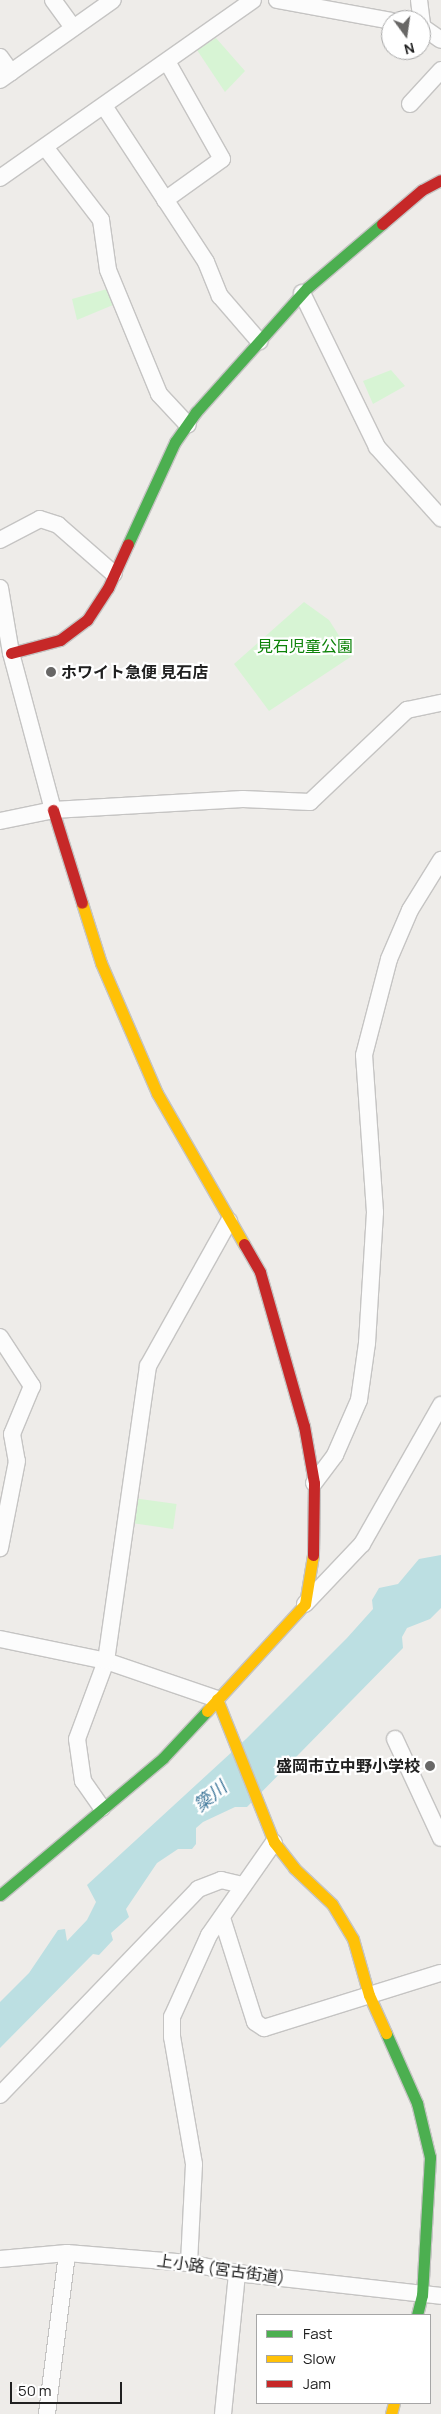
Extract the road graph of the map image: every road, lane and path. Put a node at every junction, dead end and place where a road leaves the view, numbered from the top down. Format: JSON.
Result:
{"nodes":[{"id":1,"x":53,"y":0,"type":"edge"},
{"id":2,"x":113,"y":0,"type":"edge"},
{"id":3,"x":277,"y":0,"type":"edge"},
{"id":4,"x":249,"y":1,"type":"edge"},
{"id":5,"x":381,"y":18,"type":"edge"},
{"id":6,"x":73,"y":28,"type":"junction"},
{"id":7,"x":0,"y":57,"type":"edge"},
{"id":8,"x":168,"y":63,"type":"junction"},
{"id":9,"x":441,"y":70,"type":"edge"},
{"id":10,"x":5,"y":76,"type":"edge"},
{"id":11,"x":410,"y":104,"type":"dead end"},
{"id":12,"x":104,"y":106,"type":"junction"},
{"id":13,"x":45,"y":147,"type":"junction"},
{"id":14,"x":0,"y":178,"type":"edge"},
{"id":15,"x":441,"y":180,"type":"edge"},
{"id":16,"x":165,"y":200,"type":"junction"},
{"id":17,"x":302,"y":293,"type":"junction"},
{"id":18,"x":259,"y":341,"type":"junction"},
{"id":19,"x":188,"y":425,"type":"junction"},
{"id":20,"x":441,"y":518,"type":"edge"},
{"id":21,"x":0,"y":540,"type":"edge"},
{"id":22,"x":114,"y":574,"type":"junction"},
{"id":23,"x":0,"y":588,"type":"edge"},
{"id":24,"x":2,"y":604,"type":"edge"},
{"id":25,"x":11,"y":653,"type":"junction"},
{"id":26,"x":441,"y":703,"type":"edge"},
{"id":27,"x":53,"y":810,"type":"junction"},
{"id":28,"x":0,"y":822,"type":"edge"},
{"id":29,"x":441,"y":860,"type":"edge"},
{"id":30,"x":229,"y":1221,"type":"junction"},
{"id":31,"x":0,"y":1337,"type":"edge"},
{"id":32,"x":441,"y":1405,"type":"edge"},
{"id":33,"x":314,"y":1483,"type":"junction"},
{"id":34,"x":0,"y":1548,"type":"edge"},
{"id":35,"x":305,"y":1604,"type":"junction"},
{"id":36,"x":0,"y":1639,"type":"edge"},
{"id":37,"x":106,"y":1661,"type":"junction"},
{"id":38,"x":217,"y":1699,"type":"junction"},
{"id":39,"x":395,"y":1739,"type":"dead end"},
{"id":40,"x":102,"y":1808,"type":"junction"},
{"id":41,"x":441,"y":1838,"type":"edge"},
{"id":42,"x":274,"y":1842,"type":"junction"},
{"id":43,"x":243,"y":1885,"type":"junction"},
{"id":44,"x":0,"y":1895,"type":"edge"},
{"id":45,"x":222,"y":1918,"type":"junction"},
{"id":46,"x":441,"y":1973,"type":"edge"},
{"id":47,"x":369,"y":1995,"type":"junction"},
{"id":48,"x":0,"y":2095,"type":"edge"},
{"id":49,"x":67,"y":2253,"type":"junction"},
{"id":50,"x":0,"y":2259,"type":"edge"},
{"id":51,"x":189,"y":2263,"type":"junction"},
{"id":52,"x":237,"y":2273,"type":"junction"},
{"id":53,"x":422,"y":2295,"type":"junction"},
{"id":54,"x":441,"y":2296,"type":"edge"},
{"id":55,"x":417,"y":2314,"type":"edge"},
{"id":56,"x":47,"y":2414,"type":"edge"},
{"id":57,"x":222,"y":2414,"type":"edge"}],
"edges":[{"from":1,"to":6,"type":"street"},
{"from":2,"to":6,"type":"street"},
{"from":3,"to":5,"type":"street"},
{"from":4,"to":8,"type":"street"},
{"from":6,"to":10,"type":"street"},
{"from":7,"to":10,"type":"street"},
{"from":8,"to":12,"type":"street"},
{"from":8,"to":16,"type":"street"},
{"from":9,"to":11,"type":"street"},
{"from":12,"to":13,"type":"street"},
{"from":12,"to":16,"type":"street"},
{"from":13,"to":14,"type":"street"},
{"from":13,"to":19,"type":"street"},
{"from":15,"to":17,"type":"street"},
{"from":16,"to":18,"type":"street"},
{"from":17,"to":18,"type":"street"},
{"from":17,"to":20,"type":"street"},
{"from":18,"to":19,"type":"street"},
{"from":19,"to":22,"type":"street"},
{"from":21,"to":22,"type":"street"},
{"from":22,"to":25,"type":"street"},
{"from":23,"to":24,"type":"street"},
{"from":24,"to":25,"type":"street"},
{"from":25,"to":27,"type":"street"},
{"from":26,"to":27,"type":"street"},
{"from":27,"to":28,"type":"street"},
{"from":27,"to":30,"type":"street"},
{"from":29,"to":33,"type":"street"},
{"from":30,"to":33,"type":"street"},
{"from":30,"to":37,"type":"street"},
{"from":31,"to":34,"type":"street"},
{"from":32,"to":35,"type":"street"},
{"from":33,"to":35,"type":"street"},
{"from":35,"to":38,"type":"street"},
{"from":36,"to":37,"type":"street"},
{"from":37,"to":38,"type":"street"},
{"from":37,"to":40,"type":"street"},
{"from":38,"to":40,"type":"street"},
{"from":38,"to":42,"type":"street"},
{"from":39,"to":41,"type":"street"},
{"from":40,"to":44,"type":"street"},
{"from":42,"to":43,"type":"street"},
{"from":42,"to":47,"type":"street"},
{"from":43,"to":45,"type":"street"},
{"from":43,"to":48,"type":"street"},
{"from":45,"to":47,"type":"street"},
{"from":45,"to":51,"type":"street"},
{"from":46,"to":47,"type":"street"},
{"from":47,"to":53,"type":"street"},
{"from":49,"to":50,"type":"street","name":"上小路 (宮古街道)"},
{"from":49,"to":51,"type":"street","name":"上小路 (宮古街道)"},
{"from":49,"to":56,"type":"street"},
{"from":51,"to":52,"type":"street","name":"上小路 (宮古街道)"},
{"from":52,"to":53,"type":"street","name":"上小路 (宮古街道)"},
{"from":52,"to":57,"type":"street"},
{"from":53,"to":54,"type":"street","name":"上小路 (宮古街道)"},
{"from":53,"to":55,"type":"street"}]}
